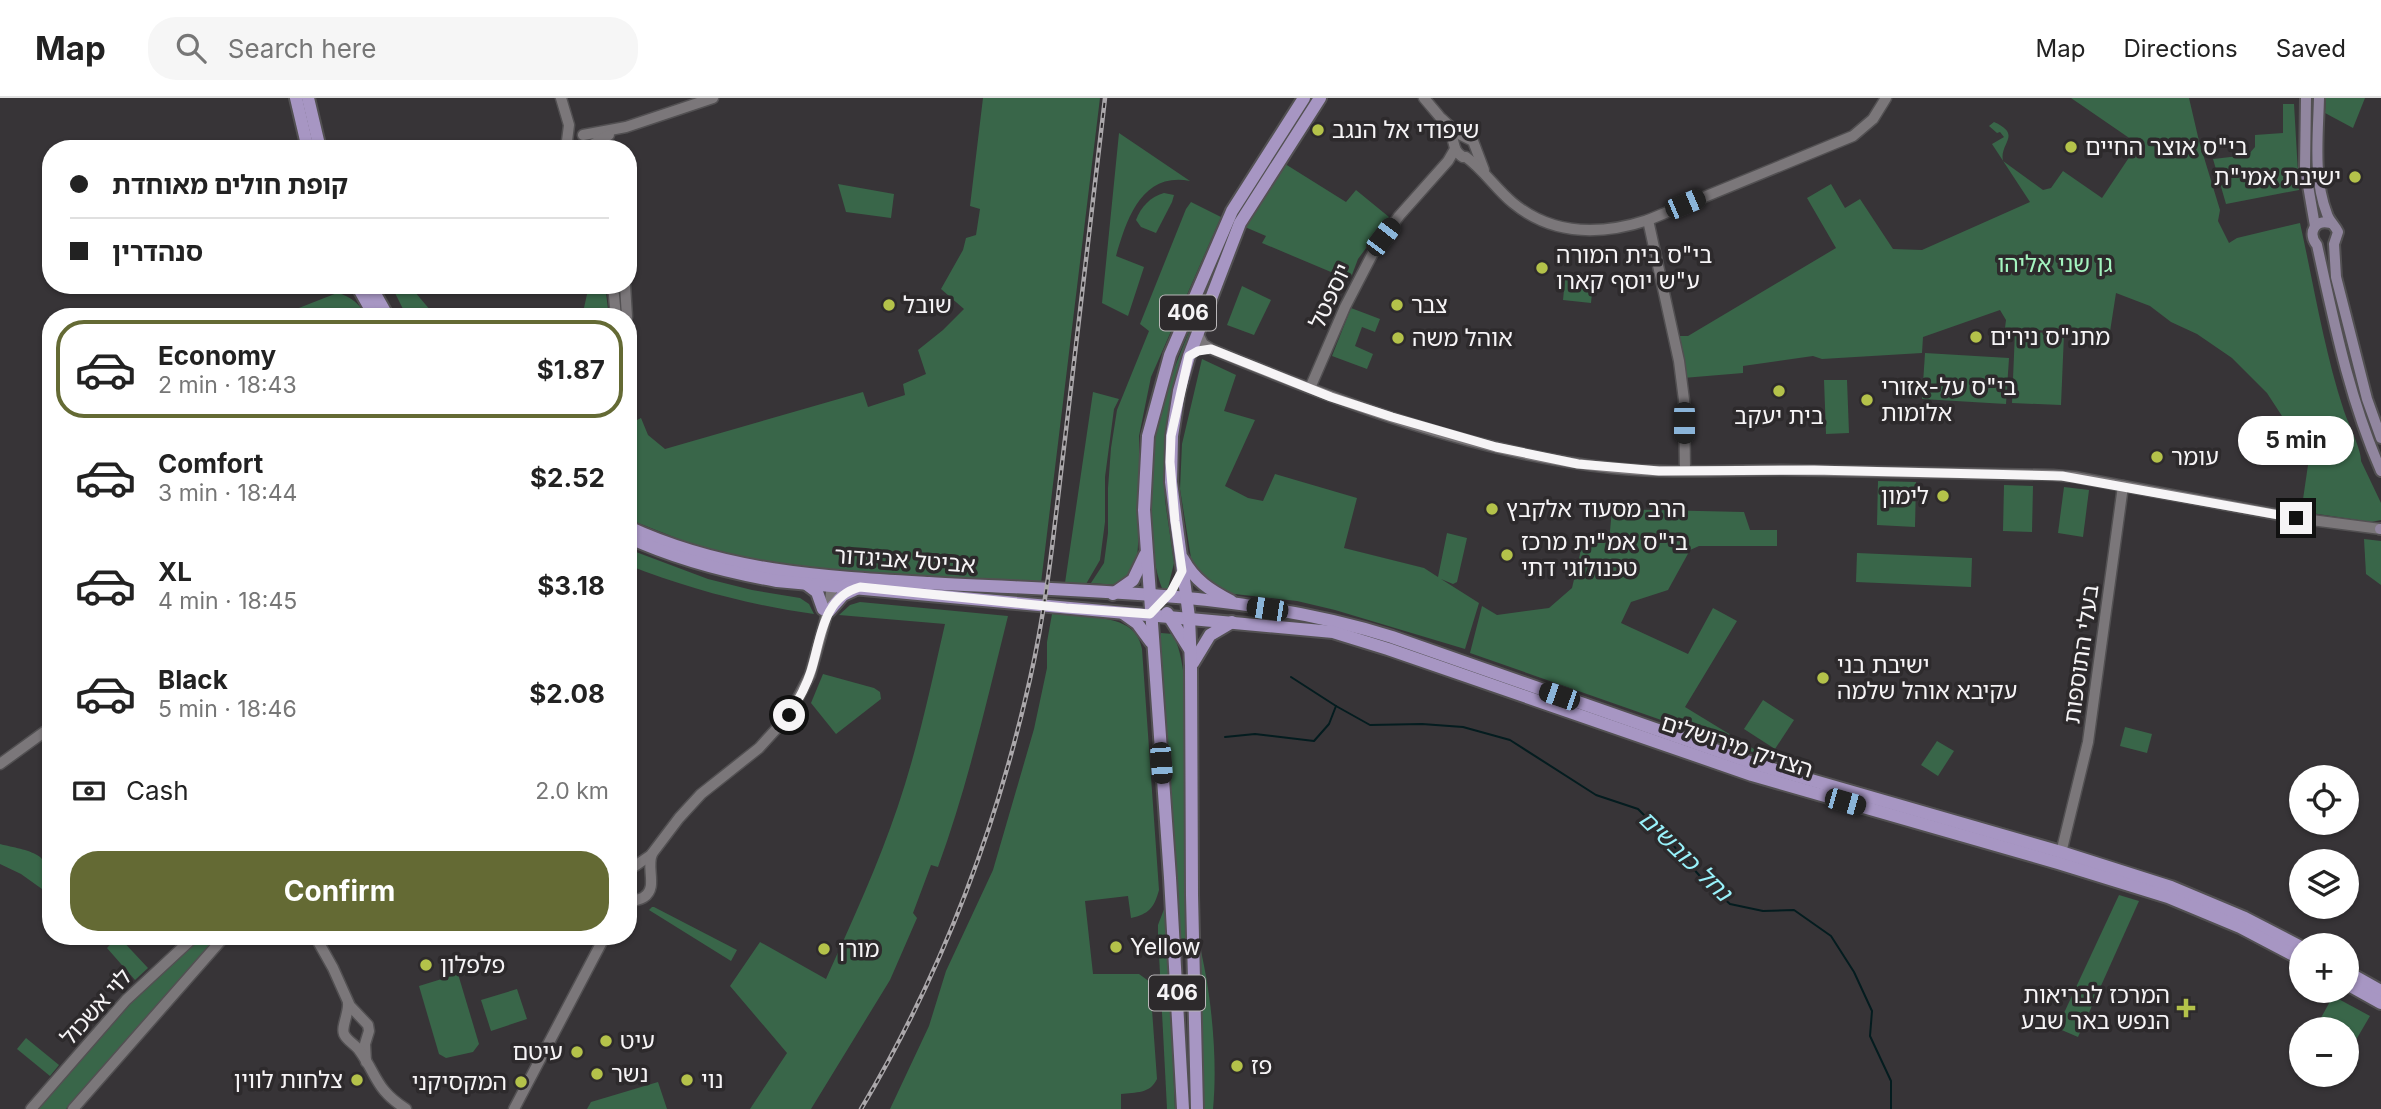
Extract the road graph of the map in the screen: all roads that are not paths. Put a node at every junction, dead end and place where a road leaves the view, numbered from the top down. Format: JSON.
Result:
{"nodes":[{"id":1,"x":296,"y":98,"type":"edge"},
{"id":2,"x":309,"y":98,"type":"edge"},
{"id":3,"x":562,"y":98,"type":"edge"},
{"id":4,"x":713,"y":98,"type":"edge"},
{"id":5,"x":1304,"y":98,"type":"edge"},
{"id":6,"x":1320,"y":98,"type":"edge"},
{"id":7,"x":1424,"y":98,"type":"edge"},
{"id":8,"x":1886,"y":98,"type":"edge"},
{"id":9,"x":2306,"y":98,"type":"edge"},
{"id":10,"x":2319,"y":98,"type":"edge"},
{"id":11,"x":1442,"y":119,"type":"junction"},
{"id":12,"x":626,"y":127,"type":"junction"},
{"id":13,"x":582,"y":134,"type":"junction"},
{"id":14,"x":568,"y":137,"type":"junction"},
{"id":15,"x":1463,"y":137,"type":"junction"},
{"id":16,"x":306,"y":140,"type":"edge"},
{"id":17,"x":318,"y":140,"type":"edge"},
{"id":18,"x":568,"y":140,"type":"edge"},
{"id":19,"x":588,"y":140,"type":"edge"},
{"id":20,"x":597,"y":140,"type":"edge"},
{"id":21,"x":1475,"y":148,"type":"junction"},
{"id":22,"x":1460,"y":152,"type":"junction"},
{"id":23,"x":1488,"y":177,"type":"junction"},
{"id":24,"x":1648,"y":220,"type":"junction"},
{"id":25,"x":2330,"y":223,"type":"junction"},
{"id":26,"x":2315,"y":226,"type":"junction"},
{"id":27,"x":2334,"y":244,"type":"junction"},
{"id":28,"x":2317,"y":245,"type":"junction"},
{"id":29,"x":1197,"y":332,"type":"junction"},
{"id":30,"x":1211,"y":349,"type":"junction"},
{"id":31,"x":1189,"y":356,"type":"junction"},
{"id":32,"x":1310,"y":388,"type":"junction"},
{"id":33,"x":2381,"y":438,"type":"edge"},
{"id":34,"x":1685,"y":470,"type":"junction"},
{"id":35,"x":2381,"y":471,"type":"edge"},
{"id":36,"x":2123,"y":486,"type":"junction"},
{"id":37,"x":2381,"y":529,"type":"edge"},
{"id":38,"x":637,"y":531,"type":"edge"},
{"id":39,"x":637,"y":540,"type":"edge"},
{"id":40,"x":1179,"y":551,"type":"junction"},
{"id":41,"x":1147,"y":556,"type":"junction"},
{"id":42,"x":1182,"y":571,"type":"junction"},
{"id":43,"x":830,"y":582,"type":"junction"},
{"id":44,"x":805,"y":583,"type":"junction"},
{"id":45,"x":860,"y":587,"type":"junction"},
{"id":46,"x":1113,"y":594,"type":"junction"},
{"id":47,"x":1149,"y":596,"type":"junction"},
{"id":48,"x":1238,"y":604,"type":"junction"},
{"id":49,"x":1168,"y":606,"type":"junction"},
{"id":50,"x":826,"y":610,"type":"junction"},
{"id":51,"x":1119,"y":612,"type":"junction"},
{"id":52,"x":1189,"y":617,"type":"junction"},
{"id":53,"x":1232,"y":622,"type":"junction"},
{"id":54,"x":1152,"y":641,"type":"junction"},
{"id":55,"x":1191,"y":651,"type":"junction"},
{"id":56,"x":1191,"y":666,"type":"junction"},
{"id":57,"x":42,"y":734,"type":"edge"},
{"id":58,"x":0,"y":764,"type":"edge"},
{"id":59,"x":653,"y":853,"type":"junction"},
{"id":60,"x":2056,"y":857,"type":"junction"},
{"id":61,"x":637,"y":863,"type":"edge"},
{"id":62,"x":637,"y":868,"type":"edge"},
{"id":63,"x":650,"y":875,"type":"junction"},
{"id":64,"x":637,"y":899,"type":"edge"},
{"id":65,"x":2289,"y":941,"type":"edge"},
{"id":66,"x":185,"y":945,"type":"edge"},
{"id":67,"x":217,"y":945,"type":"edge"},
{"id":68,"x":320,"y":945,"type":"edge"},
{"id":69,"x":600,"y":945,"type":"edge"},
{"id":70,"x":2289,"y":953,"type":"edge"},
{"id":71,"x":2359,"y":979,"type":"edge"},
{"id":72,"x":2359,"y":991,"type":"edge"},
{"id":73,"x":2381,"y":991,"type":"edge"},
{"id":74,"x":348,"y":1002,"type":"junction"},
{"id":75,"x":2381,"y":1003,"type":"edge"},
{"id":76,"x":361,"y":1018,"type":"junction"},
{"id":77,"x":345,"y":1022,"type":"junction"},
{"id":78,"x":367,"y":1037,"type":"junction"},
{"id":79,"x":352,"y":1042,"type":"junction"},
{"id":80,"x":366,"y":1062,"type":"junction"},
{"id":81,"x":31,"y":1109,"type":"edge"},
{"id":82,"x":74,"y":1109,"type":"edge"},
{"id":83,"x":406,"y":1109,"type":"edge"},
{"id":84,"x":514,"y":1109,"type":"edge"},
{"id":85,"x":1183,"y":1109,"type":"edge"},
{"id":86,"x":1197,"y":1109,"type":"edge"}],
"edges":[{"from":1,"to":16,"type":"main road"},
{"from":2,"to":17,"type":"main road"},
{"from":3,"to":13,"type":"street"},
{"from":3,"to":14,"type":"street"},
{"from":4,"to":12,"type":"street"},
{"from":5,"to":41,"type":"main road","number":"406"},
{"from":6,"to":29,"type":"main road","number":"406"},
{"from":7,"to":11,"type":"street"},
{"from":8,"to":24,"type":"street"},
{"from":9,"to":26,"type":"main road"},
{"from":10,"to":25,"type":"main road"},
{"from":11,"to":15,"type":"street"},
{"from":11,"to":22,"type":"street"},
{"from":12,"to":13,"type":"street"},
{"from":12,"to":20,"type":"street"},
{"from":13,"to":14,"type":"street"},
{"from":13,"to":19,"type":"street"},
{"from":14,"to":18,"type":"street"},
{"from":15,"to":21,"type":"street"},
{"from":15,"to":22,"type":"street"},
{"from":21,"to":22,"type":"street"},
{"from":21,"to":23,"type":"street"},
{"from":22,"to":23,"type":"street"},
{"from":22,"to":32,"type":"street","name":"יוספטל"},
{"from":23,"to":24,"type":"street"},
{"from":24,"to":34,"type":"street"},
{"from":25,"to":26,"type":"main road"},
{"from":25,"to":27,"type":"main road"},
{"from":26,"to":28,"type":"main road"},
{"from":27,"to":28,"type":"main road"},
{"from":27,"to":33,"type":"main road"},
{"from":28,"to":35,"type":"main road"},
{"from":29,"to":30,"type":"street"},
{"from":29,"to":31,"type":"main road","number":"406"},
{"from":30,"to":31,"type":"street"},
{"from":30,"to":32,"type":"street"},
{"from":31,"to":40,"type":"main road","number":"406"},
{"from":32,"to":34,"type":"street"},
{"from":34,"to":36,"type":"street"},
{"from":36,"to":37,"type":"street"},
{"from":36,"to":60,"type":"street","name":"בעלי התוספות"},
{"from":38,"to":43,"type":"main road","name":"אביטל אביגדור"},
{"from":39,"to":44,"type":"main road","name":"אביטל אביגדור"},
{"from":40,"to":42,"type":"main road","number":"406"},
{"from":40,"to":48,"type":"main road"},
{"from":41,"to":46,"type":"main road"},
{"from":41,"to":47,"type":"main road","number":"406"},
{"from":41,"to":49,"type":"main road"},
{"from":42,"to":49,"type":"main road","number":"406"},
{"from":42,"to":49,"type":"main road"},
{"from":43,"to":44,"type":"main road","name":"אביטל אביגדור"},
{"from":43,"to":45,"type":"main road","name":"אביטל אביגדור"},
{"from":43,"to":46,"type":"main road","name":"אביטל אביגדור"},
{"from":43,"to":50,"type":"street"},
{"from":44,"to":50,"type":"main road"},
{"from":45,"to":50,"type":"main road"},
{"from":45,"to":51,"type":"main road","name":"אביטל אביגדור"},
{"from":46,"to":47,"type":"main road","name":"אביטל אביגדור"},
{"from":47,"to":49,"type":"main road","number":"406"},
{"from":48,"to":49,"type":"main road","name":"הצדיק מירושלים"},
{"from":48,"to":60,"type":"main road","name":"הצדיק מירושלים"},
{"from":49,"to":51,"type":"main road","name":"אביטל אביגדור"},
{"from":49,"to":52,"type":"main road","number":"406"},
{"from":49,"to":52,"type":"main road","name":"הצדיק מירושלים"},
{"from":49,"to":54,"type":"main road","number":"406"},
{"from":49,"to":55,"type":"main road"},
{"from":50,"to":59,"type":"street"},
{"from":51,"to":54,"type":"main road"},
{"from":52,"to":53,"type":"main road","name":"הצדיק מירושלים"},
{"from":52,"to":55,"type":"main road","number":"406"},
{"from":53,"to":56,"type":"main road"},
{"from":53,"to":60,"type":"main road","name":"הצדיק מירושלים"},
{"from":54,"to":85,"type":"main road","number":"406"},
{"from":55,"to":56,"type":"main road","number":"406"},
{"from":56,"to":86,"type":"main road","number":"406"},
{"from":57,"to":58,"type":"street"},
{"from":59,"to":61,"type":"street"},
{"from":59,"to":63,"type":"street"},
{"from":60,"to":65,"type":"main road","name":"הצדיק מירושלים"},
{"from":60,"to":70,"type":"main road","name":"הצדיק מירושלים"},
{"from":62,"to":63,"type":"street"},
{"from":63,"to":64,"type":"street"},
{"from":66,"to":81,"type":"street","name":"לוי אשכול"},
{"from":67,"to":82,"type":"street"},
{"from":68,"to":74,"type":"street"},
{"from":69,"to":84,"type":"street"},
{"from":71,"to":73,"type":"main road"},
{"from":72,"to":75,"type":"main road"},
{"from":74,"to":76,"type":"street"},
{"from":74,"to":77,"type":"street"},
{"from":76,"to":77,"type":"street"},
{"from":76,"to":78,"type":"street"},
{"from":77,"to":79,"type":"street"},
{"from":78,"to":79,"type":"street"},
{"from":78,"to":80,"type":"street"},
{"from":79,"to":80,"type":"street"},
{"from":80,"to":83,"type":"street"}]}
